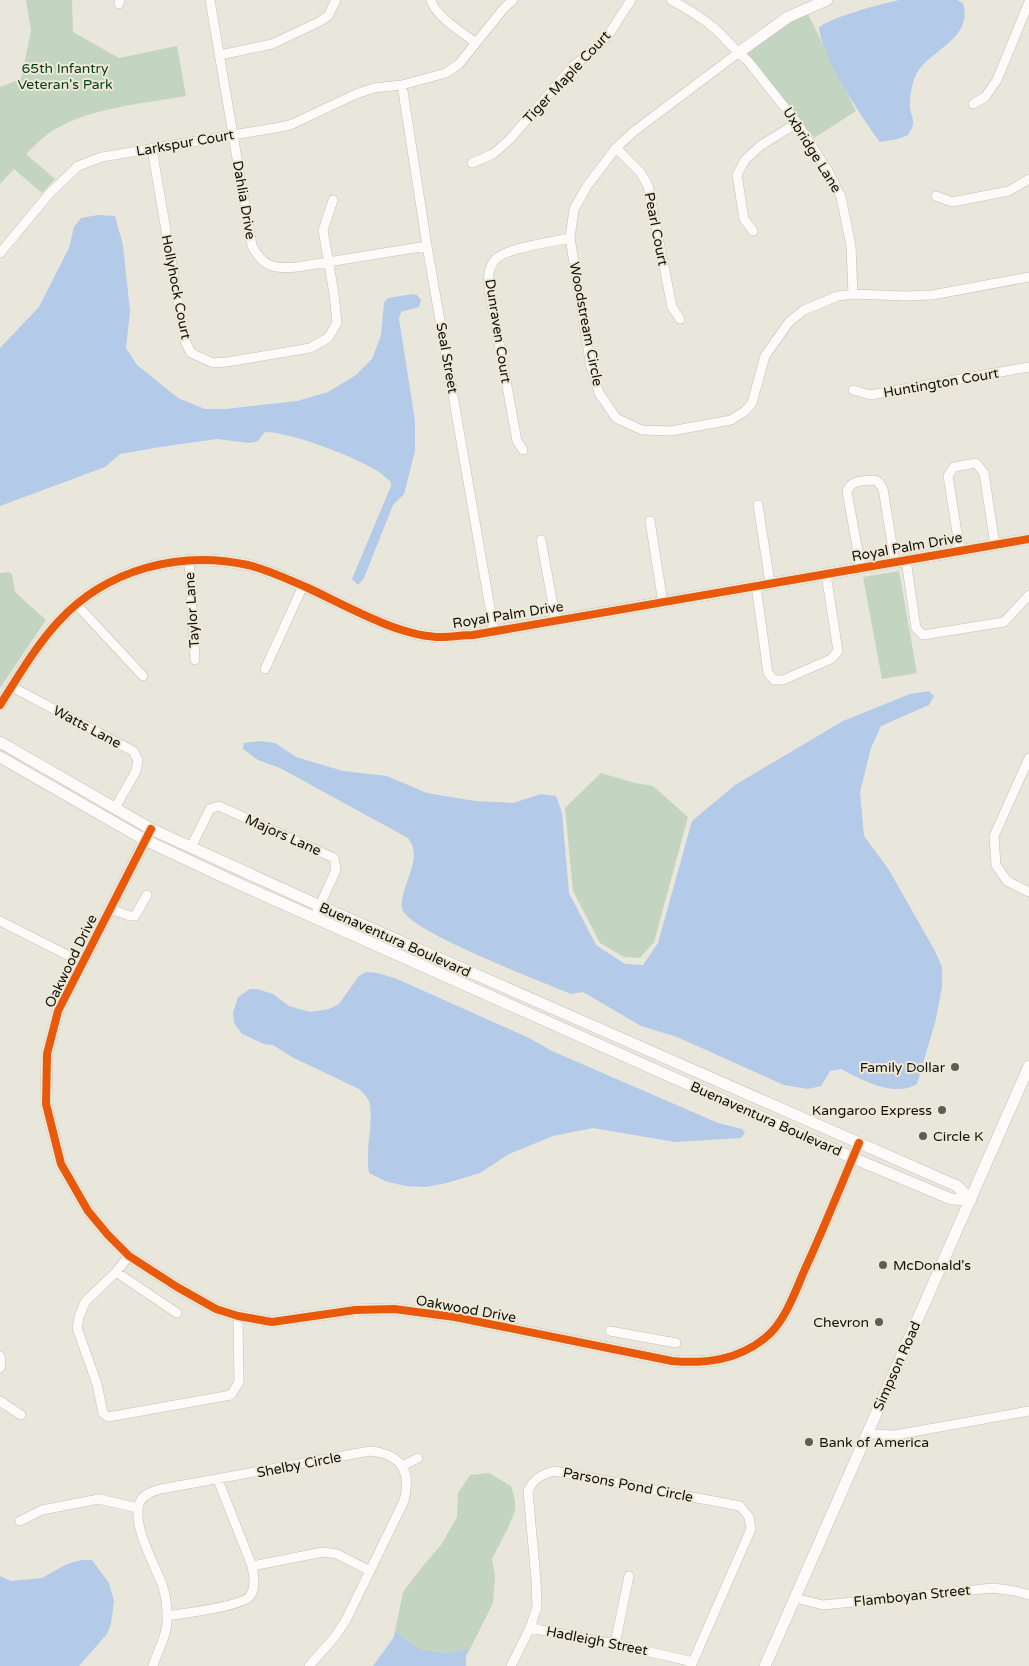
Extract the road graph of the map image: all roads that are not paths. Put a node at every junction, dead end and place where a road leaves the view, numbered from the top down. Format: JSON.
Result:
{"nodes":[{"id":1,"x":210,"y":0,"type":"edge"},
{"id":2,"x":336,"y":0,"type":"edge"},
{"id":3,"x":431,"y":0,"type":"edge"},
{"id":4,"x":513,"y":0,"type":"edge"},
{"id":5,"x":630,"y":0,"type":"edge"},
{"id":6,"x":671,"y":0,"type":"edge"},
{"id":7,"x":824,"y":0,"type":"edge"},
{"id":8,"x":1029,"y":2,"type":"edge"},
{"id":9,"x":476,"y":43,"type":"junction"},
{"id":10,"x":738,"y":53,"type":"junction"},
{"id":11,"x":220,"y":55,"type":"junction"},
{"id":12,"x":402,"y":85,"type":"junction"},
{"id":13,"x":973,"y":104,"type":"dead end"},
{"id":14,"x":797,"y":122,"type":"junction"},
{"id":15,"x":233,"y":135,"type":"junction"},
{"id":16,"x":152,"y":148,"type":"junction"},
{"id":17,"x":616,"y":148,"type":"junction"},
{"id":18,"x":472,"y":163,"type":"dead end"},
{"id":19,"x":1029,"y":179,"type":"edge"},
{"id":20,"x":936,"y":196,"type":"dead end"},
{"id":21,"x":333,"y":200,"type":"dead end"},
{"id":22,"x":753,"y":231,"type":"dead end"},
{"id":23,"x":570,"y":238,"type":"junction"},
{"id":24,"x":428,"y":246,"type":"junction"},
{"id":25,"x":0,"y":252,"type":"edge"},
{"id":26,"x":328,"y":262,"type":"junction"},
{"id":27,"x":1029,"y":276,"type":"edge"},
{"id":28,"x":853,"y":294,"type":"junction"},
{"id":29,"x":680,"y":319,"type":"dead end"},
{"id":30,"x":1029,"y":367,"type":"edge"},
{"id":31,"x":853,"y":390,"type":"dead end"},
{"id":32,"x":524,"y":450,"type":"dead end"},
{"id":33,"x":758,"y":505,"type":"dead end"},
{"id":34,"x":650,"y":521,"type":"dead end"},
{"id":35,"x":1029,"y":539,"type":"edge"},
{"id":36,"x":542,"y":540,"type":"dead end"},
{"id":37,"x":995,"y":545,"type":"junction"},
{"id":38,"x":960,"y":551,"type":"junction"},
{"id":39,"x":189,"y":560,"type":"junction"},
{"id":40,"x":900,"y":561,"type":"junction"},
{"id":41,"x":861,"y":568,"type":"junction"},
{"id":42,"x":826,"y":574,"type":"junction"},
{"id":43,"x":770,"y":583,"type":"junction"},
{"id":44,"x":303,"y":586,"type":"junction"},
{"id":45,"x":756,"y":586,"type":"junction"},
{"id":46,"x":1029,"y":595,"type":"edge"},
{"id":47,"x":663,"y":602,"type":"junction"},
{"id":48,"x":76,"y":604,"type":"junction"},
{"id":49,"x":556,"y":620,"type":"junction"},
{"id":50,"x":494,"y":631,"type":"junction"},
{"id":51,"x":195,"y":660,"type":"dead end"},
{"id":52,"x":265,"y":669,"type":"dead end"},
{"id":53,"x":143,"y":676,"type":"dead end"},
{"id":54,"x":12,"y":687,"type":"junction"},
{"id":55,"x":0,"y":705,"type":"edge"},
{"id":56,"x":0,"y":742,"type":"edge"},
{"id":57,"x":0,"y":757,"type":"edge"},
{"id":58,"x":1029,"y":758,"type":"edge"},
{"id":59,"x":116,"y":808,"type":"junction"},
{"id":60,"x":151,"y":829,"type":"junction"},
{"id":61,"x":145,"y":840,"type":"junction"},
{"id":62,"x":191,"y":847,"type":"junction"},
{"id":63,"x":1029,"y":892,"type":"edge"},
{"id":64,"x":147,"y":895,"type":"dead end"},
{"id":65,"x":320,"y":906,"type":"junction"},
{"id":66,"x":110,"y":909,"type":"junction"},
{"id":67,"x":335,"y":913,"type":"junction"},
{"id":68,"x":314,"y":918,"type":"junction"},
{"id":69,"x":2,"y":923,"type":"edge"},
{"id":70,"x":330,"y":926,"type":"junction"},
{"id":71,"x":83,"y":963,"type":"junction"},
{"id":72,"x":1029,"y":1066,"type":"edge"},
{"id":73,"x":859,"y":1143,"type":"junction"},
{"id":74,"x":853,"y":1158,"type":"junction"},
{"id":75,"x":971,"y":1200,"type":"junction"},
{"id":76,"x":129,"y":1256,"type":"junction"},
{"id":77,"x":116,"y":1272,"type":"junction"},
{"id":78,"x":177,"y":1313,"type":"dead end"},
{"id":79,"x":238,"y":1316,"type":"junction"},
{"id":80,"x":610,"y":1331,"type":"dead end"},
{"id":81,"x":676,"y":1343,"type":"dead end"},
{"id":82,"x":0,"y":1356,"type":"edge"},
{"id":83,"x":0,"y":1368,"type":"edge"},
{"id":84,"x":0,"y":1401,"type":"edge"},
{"id":85,"x":1029,"y":1410,"type":"edge"},
{"id":86,"x":21,"y":1415,"type":"dead end"},
{"id":87,"x":867,"y":1434,"type":"junction"},
{"id":88,"x":418,"y":1458,"type":"dead end"},
{"id":89,"x":402,"y":1466,"type":"junction"},
{"id":90,"x":218,"y":1480,"type":"junction"},
{"id":91,"x":138,"y":1508,"type":"junction"},
{"id":92,"x":20,"y":1521,"type":"dead end"},
{"id":93,"x":252,"y":1566,"type":"junction"},
{"id":94,"x":370,"y":1571,"type":"junction"},
{"id":95,"x":630,"y":1576,"type":"dead end"},
{"id":96,"x":1029,"y":1595,"type":"edge"},
{"id":97,"x":795,"y":1598,"type":"junction"},
{"id":98,"x":168,"y":1616,"type":"junction"},
{"id":99,"x":530,"y":1628,"type":"junction"},
{"id":100,"x":615,"y":1644,"type":"junction"},
{"id":101,"x":692,"y":1664,"type":"edge"},
{"id":102,"x":153,"y":1666,"type":"edge"},
{"id":103,"x":309,"y":1666,"type":"edge"},
{"id":104,"x":511,"y":1666,"type":"edge"},
{"id":105,"x":765,"y":1666,"type":"edge"}],
"edges":[{"from":1,"to":11,"type":"street","name":"Dahlia Drive"},
{"from":2,"to":11,"type":"street"},
{"from":3,"to":9,"type":"street"},
{"from":4,"to":9,"type":"street","name":"Larkspur Court"},
{"from":5,"to":18,"type":"street","name":"Tiger Maple Court"},
{"from":6,"to":10,"type":"street","name":"Uxbridge Lane"},
{"from":7,"to":10,"type":"main road"},
{"from":8,"to":13,"type":"street"},
{"from":9,"to":12,"type":"street","name":"Larkspur Court"},
{"from":10,"to":14,"type":"street","name":"Uxbridge Lane"},
{"from":10,"to":17,"type":"street","name":"Woodstream Circle"},
{"from":11,"to":15,"type":"street","name":"Dahlia Drive"},
{"from":12,"to":15,"type":"street","name":"Larkspur Court"},
{"from":12,"to":24,"type":"street","name":"Seal Street"},
{"from":14,"to":22,"type":"street"},
{"from":14,"to":28,"type":"street","name":"Uxbridge Lane"},
{"from":15,"to":16,"type":"street","name":"Larkspur Court"},
{"from":15,"to":26,"type":"street","name":"Dahlia Drive"},
{"from":16,"to":25,"type":"street","name":"Larkspur Court"},
{"from":16,"to":26,"type":"street","name":"Hollyhock Court"},
{"from":17,"to":23,"type":"street","name":"Woodstream Circle"},
{"from":17,"to":29,"type":"street","name":"Pearl Court"},
{"from":19,"to":20,"type":"street"},
{"from":21,"to":26,"type":"street"},
{"from":23,"to":28,"type":"street","name":"Woodstream Circle"},
{"from":23,"to":32,"type":"street","name":"Dunraven Court"},
{"from":24,"to":26,"type":"street","name":"Dahlia Drive"},
{"from":24,"to":50,"type":"street","name":"Seal Street"},
{"from":27,"to":28,"type":"street","name":"Woodstream Circle"},
{"from":30,"to":31,"type":"street","name":"Huntington Court"},
{"from":33,"to":43,"type":"street"},
{"from":34,"to":47,"type":"street"},
{"from":35,"to":37,"type":"main road","name":"Royal Palm Drive"},
{"from":36,"to":49,"type":"street"},
{"from":37,"to":38,"type":"main road","name":"Royal Palm Drive"},
{"from":37,"to":38,"type":"street"},
{"from":38,"to":40,"type":"main road","name":"Royal Palm Drive"},
{"from":39,"to":44,"type":"main road","name":"Royal Palm Drive"},
{"from":39,"to":48,"type":"main road","name":"Royal Palm Drive"},
{"from":39,"to":51,"type":"street","name":"Taylor Lane"},
{"from":40,"to":41,"type":"main road","name":"Royal Palm Drive"},
{"from":40,"to":41,"type":"street"},
{"from":40,"to":46,"type":"street"},
{"from":41,"to":42,"type":"main road","name":"Royal Palm Drive"},
{"from":42,"to":43,"type":"main road","name":"Royal Palm Drive"},
{"from":42,"to":45,"type":"street"},
{"from":43,"to":45,"type":"main road","name":"Royal Palm Drive"},
{"from":44,"to":50,"type":"main road","name":"Royal Palm Drive"},
{"from":44,"to":52,"type":"street"},
{"from":45,"to":47,"type":"main road","name":"Royal Palm Drive"},
{"from":47,"to":49,"type":"main road","name":"Royal Palm Drive"},
{"from":48,"to":53,"type":"street"},
{"from":48,"to":54,"type":"main road","name":"Royal Palm Drive"},
{"from":49,"to":50,"type":"main road","name":"Royal Palm Drive"},
{"from":54,"to":55,"type":"main road","name":"Royal Palm Drive"},
{"from":54,"to":59,"type":"street","name":"Watts Lane"},
{"from":56,"to":59,"type":"main road","name":"Buenaventura Boulevard"},
{"from":57,"to":61,"type":"main road","name":"Buenaventura Boulevard"},
{"from":58,"to":63,"type":"street"},
{"from":59,"to":60,"type":"main road","name":"Buenaventura Boulevard"},
{"from":60,"to":61,"type":"main road","name":"Oakwood Drive"},
{"from":60,"to":62,"type":"main road","name":"Buenaventura Boulevard"},
{"from":61,"to":66,"type":"main road","name":"Oakwood Drive"},
{"from":61,"to":68,"type":"main road","name":"Buenaventura Boulevard"},
{"from":62,"to":65,"type":"main road","name":"Buenaventura Boulevard"},
{"from":62,"to":65,"type":"street","name":"Majors Lane"},
{"from":64,"to":66,"type":"street"},
{"from":65,"to":67,"type":"main road","name":"Buenaventura Boulevard"},
{"from":65,"to":68,"type":"street","name":"Majors Lane"},
{"from":66,"to":71,"type":"main road","name":"Oakwood Drive"},
{"from":67,"to":70,"type":"street"},
{"from":67,"to":73,"type":"main road","name":"Buenaventura Boulevard"},
{"from":68,"to":70,"type":"main road","name":"Buenaventura Boulevard"},
{"from":69,"to":71,"type":"street"},
{"from":70,"to":74,"type":"main road","name":"Buenaventura Boulevard"},
{"from":71,"to":76,"type":"main road","name":"Oakwood Drive"},
{"from":72,"to":75,"type":"main road","name":"Simpson Road"},
{"from":73,"to":74,"type":"main road","name":"Oakwood Drive"},
{"from":73,"to":75,"type":"main road","name":"Buenaventura Boulevard"},
{"from":74,"to":75,"type":"main road","name":"Buenaventura Boulevard"},
{"from":74,"to":79,"type":"main road","name":"Oakwood Drive"},
{"from":75,"to":87,"type":"main road","name":"Simpson Road"},
{"from":76,"to":77,"type":"street"},
{"from":76,"to":79,"type":"main road","name":"Oakwood Drive"},
{"from":77,"to":78,"type":"street"},
{"from":77,"to":79,"type":"street"},
{"from":80,"to":81,"type":"street"},
{"from":82,"to":83,"type":"street"},
{"from":84,"to":86,"type":"street"},
{"from":85,"to":87,"type":"street"},
{"from":87,"to":97,"type":"main road","name":"Simpson Road"},
{"from":88,"to":89,"type":"street"},
{"from":89,"to":90,"type":"street","name":"Shelby Circle"},
{"from":89,"to":94,"type":"street"},
{"from":90,"to":91,"type":"street","name":"Shelby Circle"},
{"from":90,"to":93,"type":"street"},
{"from":91,"to":92,"type":"street"},
{"from":91,"to":98,"type":"street"},
{"from":93,"to":94,"type":"street"},
{"from":93,"to":98,"type":"street"},
{"from":94,"to":103,"type":"street"},
{"from":95,"to":100,"type":"street"},
{"from":96,"to":97,"type":"street","name":"Flamboyan Street"},
{"from":97,"to":105,"type":"main road","name":"Simpson Road"},
{"from":98,"to":102,"type":"street"},
{"from":99,"to":100,"type":"street","name":"Hadleigh Street"},
{"from":99,"to":101,"type":"street","name":"Parsons Pond Circle"},
{"from":99,"to":104,"type":"street","name":"Parsons Pond Circle"},
{"from":100,"to":101,"type":"street","name":"Hadleigh Street"}]}
